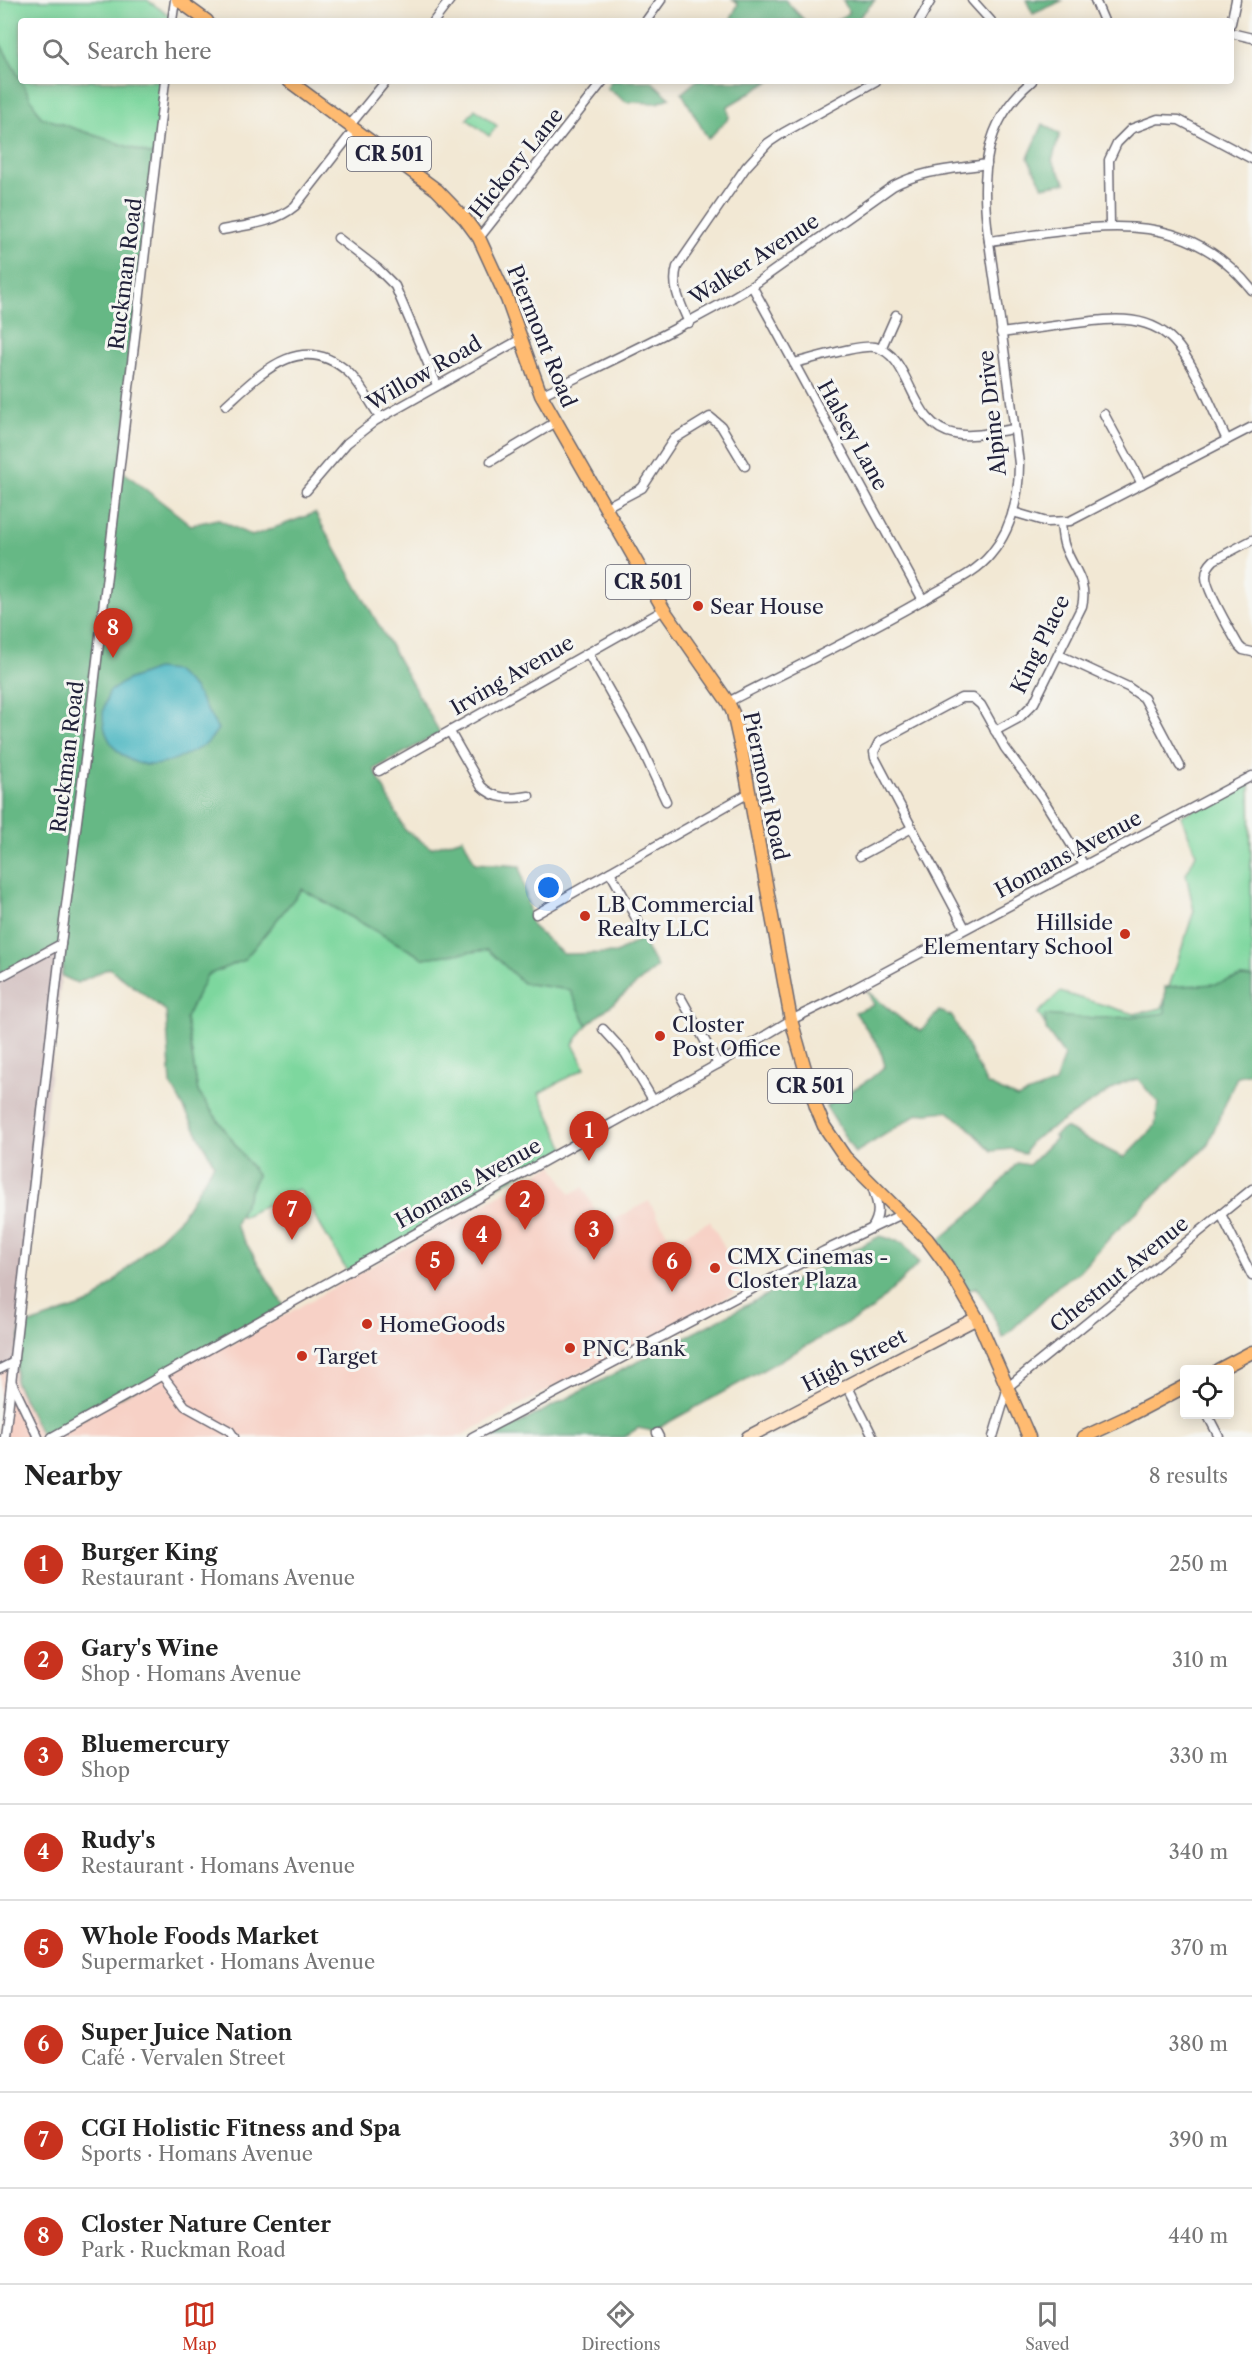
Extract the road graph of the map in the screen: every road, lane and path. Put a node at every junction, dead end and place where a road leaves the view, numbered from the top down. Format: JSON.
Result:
{"nodes":[{"id":1,"x":177,"y":0,"type":"edge"},
{"id":2,"x":450,"y":0,"type":"edge"},
{"id":3,"x":661,"y":0,"type":"edge"},
{"id":4,"x":931,"y":0,"type":"edge"},
{"id":5,"x":972,"y":0,"type":"edge"},
{"id":6,"x":1095,"y":0,"type":"edge"},
{"id":7,"x":1236,"y":0,"type":"edge"},
{"id":8,"x":173,"y":18,"type":"edge"},
{"id":9,"x":203,"y":18,"type":"edge"},
{"id":10,"x":436,"y":18,"type":"edge"},
{"id":11,"x":648,"y":18,"type":"edge"},
{"id":12,"x":922,"y":18,"type":"edge"},
{"id":13,"x":988,"y":18,"type":"edge"},
{"id":14,"x":1103,"y":18,"type":"edge"},
{"id":15,"x":1232,"y":18,"type":"edge"},
{"id":16,"x":1234,"y":34,"type":"edge"},
{"id":17,"x":1252,"y":38,"type":"edge"},
{"id":18,"x":165,"y":84,"type":"edge"},
{"id":19,"x":293,"y":84,"type":"edge"},
{"id":20,"x":384,"y":84,"type":"edge"},
{"id":21,"x":601,"y":84,"type":"edge"},
{"id":22,"x":871,"y":84,"type":"edge"},
{"id":23,"x":1028,"y":84,"type":"edge"},
{"id":24,"x":353,"y":127,"type":"junction"},
{"id":25,"x":1252,"y":159,"type":"edge"},
{"id":26,"x":987,"y":164,"type":"junction"},
{"id":27,"x":1110,"y":226,"type":"junction"},
{"id":28,"x":222,"y":230,"type":"dead end"},
{"id":29,"x":338,"y":238,"type":"dead end"},
{"id":30,"x":479,"y":238,"type":"junction"},
{"id":31,"x":989,"y":241,"type":"junction"},
{"id":32,"x":752,"y":286,"type":"junction"},
{"id":33,"x":1252,"y":290,"type":"edge"},
{"id":34,"x":896,"y":315,"type":"dead end"},
{"id":35,"x":689,"y":322,"type":"junction"},
{"id":36,"x":1001,"y":333,"type":"junction"},
{"id":37,"x":521,"y":339,"type":"junction"},
{"id":38,"x":881,"y":349,"type":"junction"},
{"id":39,"x":794,"y":363,"type":"junction"},
{"id":40,"x":437,"y":385,"type":"junction"},
{"id":41,"x":541,"y":394,"type":"junction"},
{"id":42,"x":226,"y":405,"type":"dead end"},
{"id":43,"x":1104,"y":414,"type":"dead end"},
{"id":44,"x":380,"y":417,"type":"junction"},
{"id":45,"x":556,"y":422,"type":"junction"},
{"id":46,"x":1252,"y":427,"type":"edge"},
{"id":47,"x":1014,"y":429,"type":"junction"},
{"id":48,"x":1227,"y":440,"type":"junction"},
{"id":49,"x":491,"y":461,"type":"dead end"},
{"id":50,"x":746,"y":466,"type":"dead end"},
{"id":51,"x":1142,"y":484,"type":"junction"},
{"id":52,"x":306,"y":491,"type":"dead end"},
{"id":53,"x":606,"y":507,"type":"junction"},
{"id":54,"x":1013,"y":512,"type":"junction"},
{"id":55,"x":1061,"y":523,"type":"junction"},
{"id":56,"x":1252,"y":540,"type":"edge"},
{"id":57,"x":922,"y":600,"type":"junction"},
{"id":58,"x":664,"y":610,"type":"junction"},
{"id":59,"x":1252,"y":652,"type":"edge"},
{"id":60,"x":588,"y":653,"type":"junction"},
{"id":61,"x":1059,"y":655,"type":"junction"},
{"id":62,"x":728,"y":702,"type":"junction"},
{"id":63,"x":995,"y":731,"type":"junction"},
{"id":64,"x":450,"y":732,"type":"junction"},
{"id":65,"x":1180,"y":766,"type":"dead end"},
{"id":66,"x":379,"y":771,"type":"dead end"},
{"id":67,"x":1252,"y":776,"type":"edge"},
{"id":68,"x":749,"y":793,"type":"junction"},
{"id":69,"x":529,"y":796,"type":"dead end"},
{"id":70,"x":666,"y":801,"type":"dead end"},
{"id":71,"x":912,"y":828,"type":"junction"},
{"id":72,"x":860,"y":856,"type":"dead end"},
{"id":73,"x":1084,"y":865,"type":"junction"},
{"id":74,"x":610,"y":872,"type":"junction"},
{"id":75,"x":536,"y":914,"type":"dead end"},
{"id":76,"x":965,"y":928,"type":"junction"},
{"id":77,"x":645,"y":934,"type":"dead end"},
{"id":78,"x":61,"y":944,"type":"junction"},
{"id":79,"x":0,"y":977,"type":"edge"},
{"id":80,"x":681,"y":998,"type":"dead end"},
{"id":81,"x":791,"y":1020,"type":"junction"},
{"id":82,"x":603,"y":1029,"type":"dead end"},
{"id":83,"x":718,"y":1064,"type":"junction"},
{"id":84,"x":653,"y":1100,"type":"junction"},
{"id":85,"x":872,"y":1186,"type":"junction"},
{"id":86,"x":1252,"y":1189,"type":"edge"},
{"id":87,"x":1221,"y":1214,"type":"junction"},
{"id":88,"x":900,"y":1215,"type":"junction"},
{"id":89,"x":870,"y":1229,"type":"junction"},
{"id":90,"x":1252,"y":1276,"type":"edge"},
{"id":91,"x":977,"y":1318,"type":"junction"},
{"id":92,"x":1252,"y":1352,"type":"edge"},
{"id":93,"x":14,"y":1362,"type":"junction"},
{"id":94,"x":1227,"y":1365,"type":"edge"},
{"id":95,"x":0,"y":1369,"type":"edge"},
{"id":96,"x":161,"y":1374,"type":"junction"},
{"id":97,"x":12,"y":1383,"type":"junction"},
{"id":98,"x":847,"y":1386,"type":"junction"},
{"id":99,"x":1008,"y":1387,"type":"junction"},
{"id":100,"x":1180,"y":1390,"type":"edge"},
{"id":101,"x":1210,"y":1419,"type":"edge"},
{"id":102,"x":5,"y":1437,"type":"edge"},
{"id":103,"x":38,"y":1437,"type":"edge"},
{"id":104,"x":52,"y":1437,"type":"edge"},
{"id":105,"x":234,"y":1437,"type":"edge"},
{"id":106,"x":472,"y":1437,"type":"edge"},
{"id":107,"x":748,"y":1437,"type":"edge"},
{"id":108,"x":873,"y":1437,"type":"edge"},
{"id":109,"x":993,"y":1437,"type":"edge"},
{"id":110,"x":1029,"y":1437,"type":"edge"},
{"id":111,"x":1084,"y":1437,"type":"edge"},
{"id":112,"x":1219,"y":1437,"type":"edge"}],
"edges":[{"from":1,"to":8,"type":"street"},
{"from":1,"to":9,"type":"main road"},
{"from":2,"to":10,"type":"street"},
{"from":3,"to":11,"type":"street"},
{"from":4,"to":12,"type":"street"},
{"from":5,"to":13,"type":"street"},
{"from":6,"to":14,"type":"street"},
{"from":7,"to":15,"type":"street"},
{"from":16,"to":17,"type":"street"},
{"from":18,"to":78,"type":"street","name":"Ruckman Road"},
{"from":19,"to":24,"type":"main road","name":"Piermont Road","number":"CR 501"},
{"from":20,"to":24,"type":"street"},
{"from":21,"to":30,"type":"street","name":"Hickory Lane"},
{"from":22,"to":35,"type":"street"},
{"from":23,"to":26,"type":"street","name":"Alpine Drive"},
{"from":24,"to":28,"type":"street"},
{"from":24,"to":30,"type":"main road","name":"Piermont Road","number":"CR 501"},
{"from":25,"to":27,"type":"street"},
{"from":26,"to":31,"type":"street","name":"Alpine Drive"},
{"from":26,"to":32,"type":"street","name":"Walker Avenue"},
{"from":27,"to":31,"type":"street"},
{"from":27,"to":33,"type":"street"},
{"from":29,"to":40,"type":"street"},
{"from":30,"to":37,"type":"main road","name":"Piermont Road","number":"CR 501"},
{"from":31,"to":36,"type":"street","name":"Alpine Drive"},
{"from":32,"to":35,"type":"street","name":"Walker Avenue"},
{"from":32,"to":39,"type":"street","name":"Halsey Lane"},
{"from":34,"to":38,"type":"street"},
{"from":35,"to":41,"type":"street","name":"Walker Avenue"},
{"from":36,"to":47,"type":"street","name":"Alpine Drive"},
{"from":36,"to":48,"type":"street"},
{"from":37,"to":40,"type":"street","name":"Willow Road"},
{"from":37,"to":41,"type":"main road","name":"Piermont Road","number":"CR 501"},
{"from":38,"to":39,"type":"street"},
{"from":38,"to":47,"type":"street"},
{"from":39,"to":57,"type":"street","name":"Halsey Lane"},
{"from":40,"to":44,"type":"street","name":"Willow Road"},
{"from":41,"to":45,"type":"main road","name":"Piermont Road","number":"CR 501"},
{"from":42,"to":44,"type":"street"},
{"from":43,"to":51,"type":"street"},
{"from":44,"to":52,"type":"street","name":"Willow Road"},
{"from":45,"to":49,"type":"street"},
{"from":45,"to":53,"type":"main road","name":"Piermont Road","number":"CR 501"},
{"from":46,"to":48,"type":"street"},
{"from":47,"to":54,"type":"street","name":"Alpine Drive"},
{"from":48,"to":51,"type":"street"},
{"from":50,"to":53,"type":"street"},
{"from":51,"to":55,"type":"street"},
{"from":53,"to":58,"type":"main road","name":"Piermont Road","number":"CR 501"},
{"from":54,"to":55,"type":"street"},
{"from":54,"to":57,"type":"street","name":"Alpine Drive"},
{"from":55,"to":61,"type":"street","name":"King Place"},
{"from":56,"to":59,"type":"street"},
{"from":57,"to":62,"type":"street","name":"Alpine Drive"},
{"from":58,"to":60,"type":"street","name":"Irving Avenue"},
{"from":58,"to":62,"type":"main road","name":"Piermont Road","number":"CR 501"},
{"from":60,"to":64,"type":"street","name":"Irving Avenue"},
{"from":60,"to":70,"type":"street"},
{"from":61,"to":63,"type":"street","name":"King Place"},
{"from":61,"to":65,"type":"street"},
{"from":62,"to":68,"type":"main road","name":"Piermont Road","number":"CR 501"},
{"from":63,"to":71,"type":"street"},
{"from":63,"to":73,"type":"street"},
{"from":64,"to":66,"type":"street","name":"Irving Avenue"},
{"from":64,"to":69,"type":"street"},
{"from":67,"to":73,"type":"street","name":"Homans Avenue"},
{"from":68,"to":74,"type":"street"},
{"from":68,"to":81,"type":"main road","name":"Piermont Road","number":"CR 501"},
{"from":71,"to":72,"type":"street"},
{"from":71,"to":76,"type":"street"},
{"from":73,"to":76,"type":"street","name":"Homans Avenue"},
{"from":74,"to":75,"type":"street"},
{"from":74,"to":77,"type":"street"},
{"from":76,"to":81,"type":"street","name":"Homans Avenue"},
{"from":78,"to":79,"type":"street"},
{"from":78,"to":93,"type":"street","name":"Ruckman Road"},
{"from":80,"to":83,"type":"street"},
{"from":81,"to":83,"type":"street","name":"Homans Avenue"},
{"from":81,"to":85,"type":"main road","name":"Piermont Road","number":"CR 501"},
{"from":82,"to":84,"type":"street"},
{"from":83,"to":84,"type":"street","name":"Homans Avenue"},
{"from":84,"to":96,"type":"street","name":"Homans Avenue"},
{"from":85,"to":88,"type":"main road","name":"Piermont Road","number":"CR 501"},
{"from":85,"to":89,"type":"street"},
{"from":86,"to":87,"type":"street","name":"Chestnut Avenue"},
{"from":87,"to":90,"type":"street"},
{"from":87,"to":99,"type":"street","name":"Chestnut Avenue"},
{"from":88,"to":89,"type":"street"},
{"from":88,"to":91,"type":"main road","name":"Piermont Road","number":"CR 501"},
{"from":89,"to":106,"type":"street"},
{"from":91,"to":98,"type":"street","name":"High Street"},
{"from":91,"to":99,"type":"main road","name":"Piermont Road","number":"CR 501"},
{"from":92,"to":94,"type":"main road"},
{"from":93,"to":95,"type":"street"},
{"from":93,"to":97,"type":"street","name":"Ruckman Road"},
{"from":96,"to":104,"type":"street","name":"Homans Avenue"},
{"from":96,"to":105,"type":"street"},
{"from":97,"to":102,"type":"street","name":"Ruckman Road"},
{"from":97,"to":103,"type":"street"},
{"from":98,"to":107,"type":"street","name":"High Street"},
{"from":98,"to":108,"type":"street"},
{"from":99,"to":109,"type":"street"},
{"from":99,"to":110,"type":"main road","name":"Piermont Road","number":"CR 501"},
{"from":100,"to":111,"type":"main road"},
{"from":101,"to":112,"type":"street"}]}
